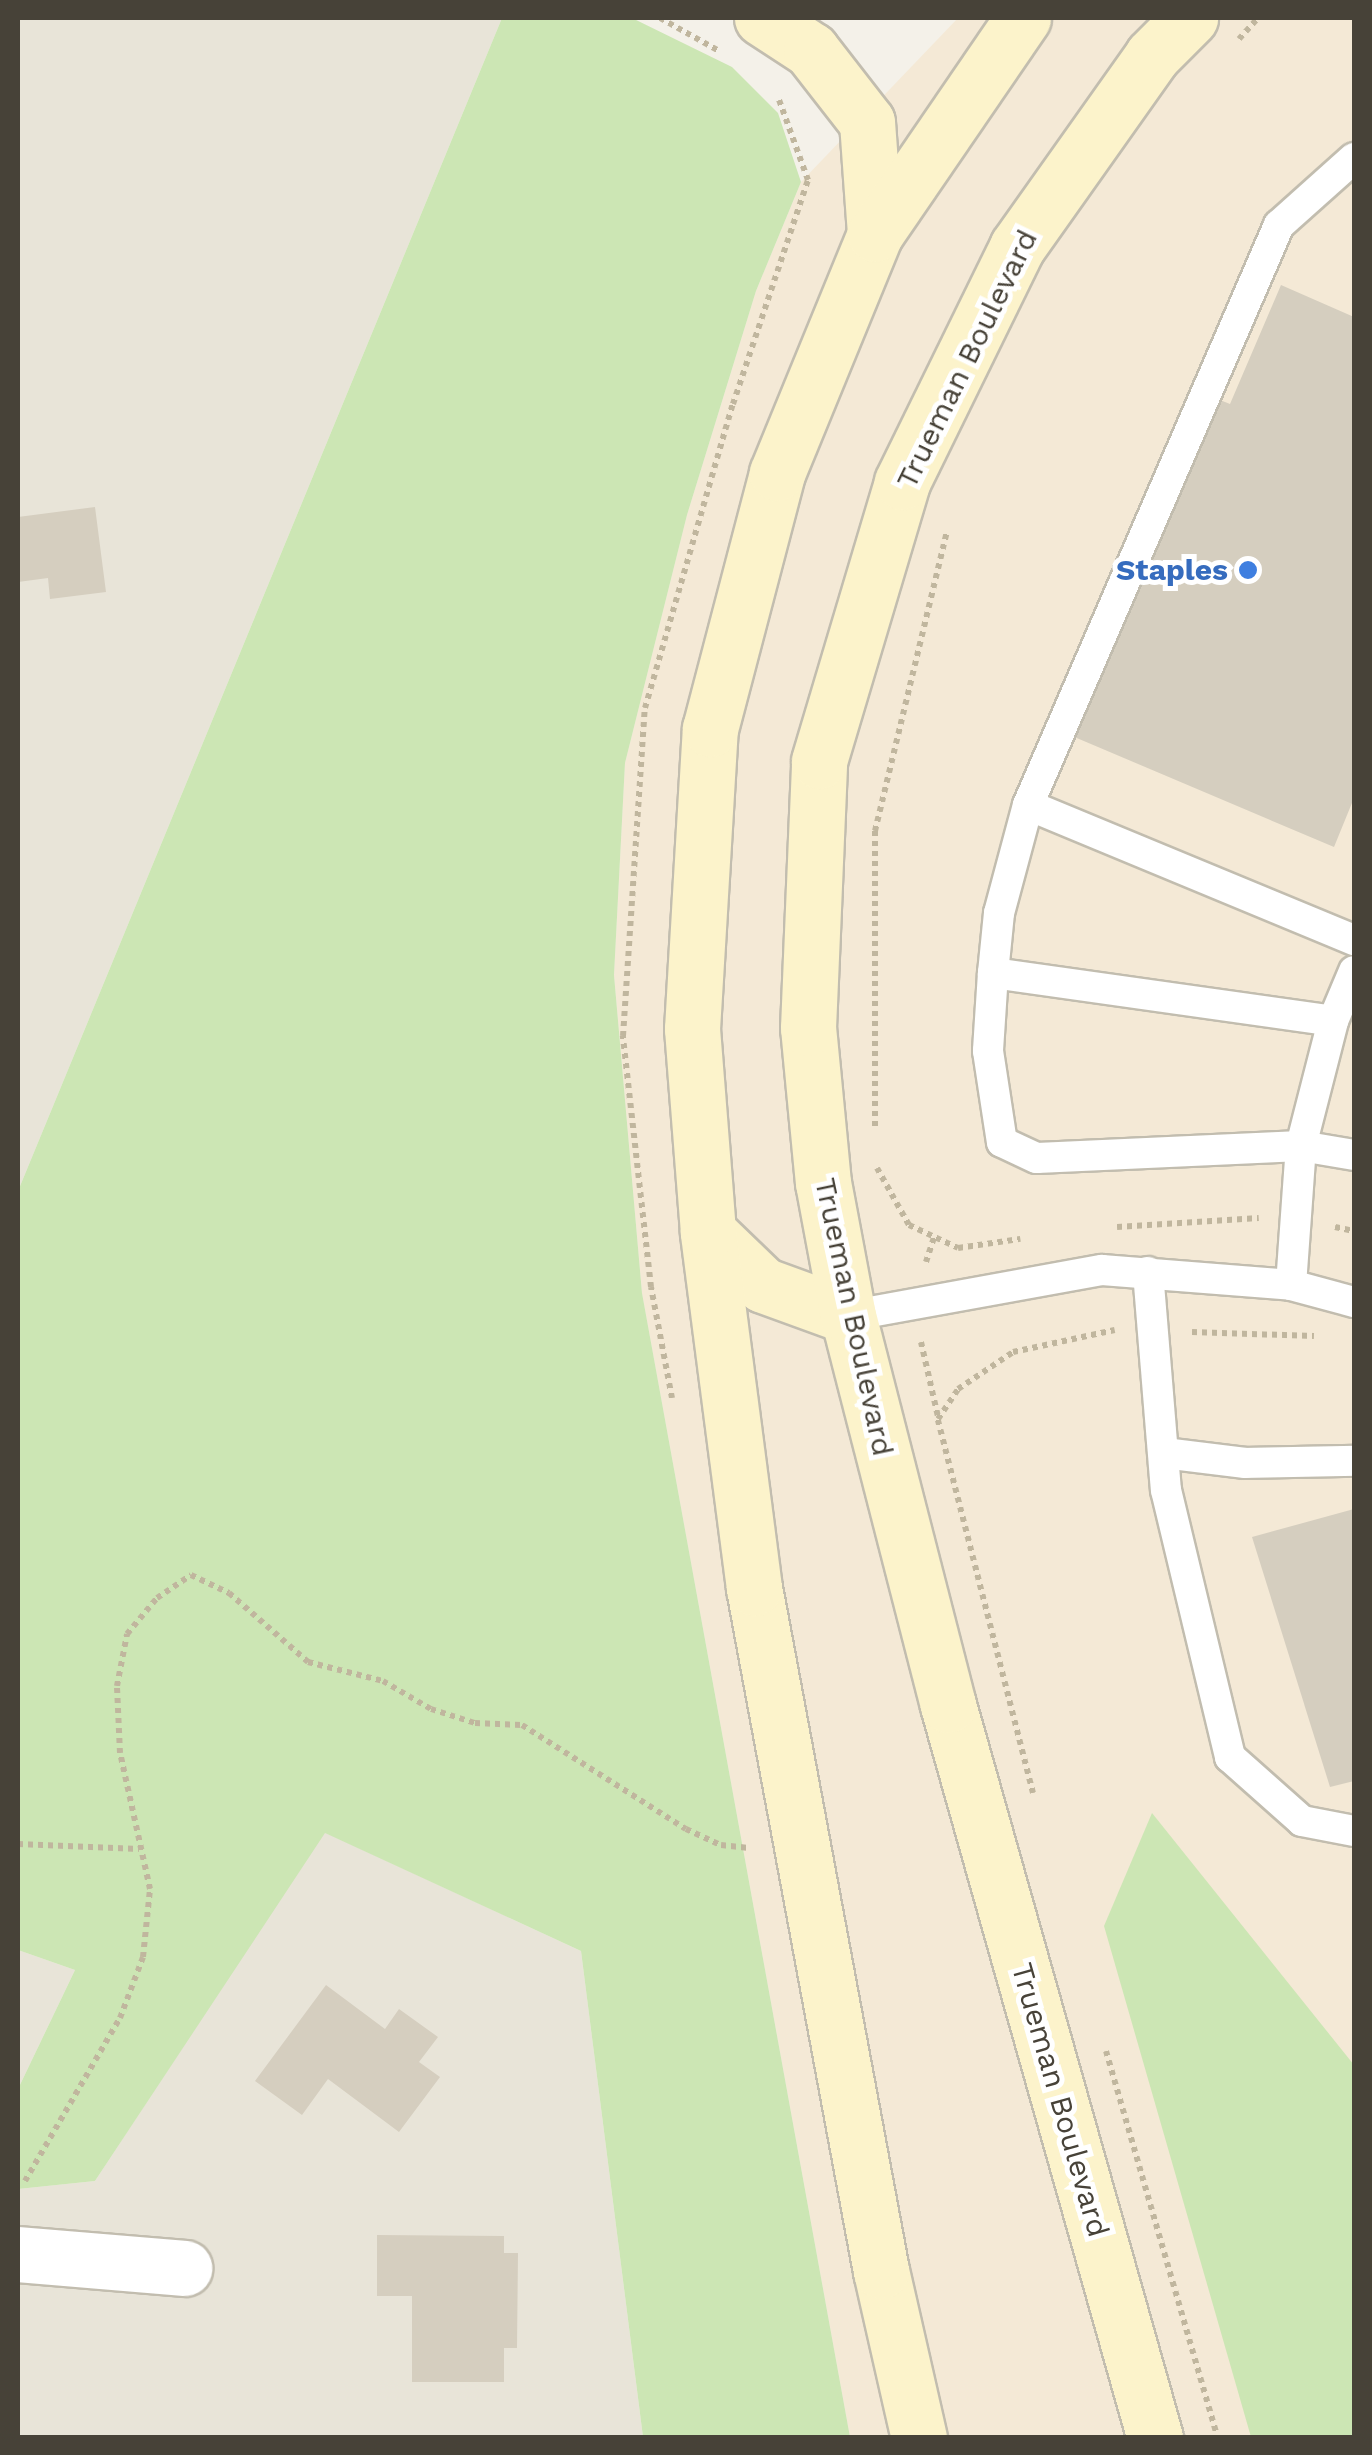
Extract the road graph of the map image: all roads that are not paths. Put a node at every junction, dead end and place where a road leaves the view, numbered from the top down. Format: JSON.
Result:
{"nodes":[{"id":1,"x":762,"y":18,"type":"edge"},
{"id":2,"x":1023,"y":18,"type":"edge"},
{"id":3,"x":1190,"y":18,"type":"edge"},
{"id":4,"x":1354,"y":158,"type":"edge"},
{"id":5,"x":875,"y":234,"type":"junction"},
{"id":6,"x":1028,"y":805,"type":"junction"},
{"id":7,"x":1354,"y":940,"type":"edge"},
{"id":8,"x":992,"y":973,"type":"junction"},
{"id":9,"x":1352,"y":983,"type":"edge"},
{"id":10,"x":1333,"y":1020,"type":"junction"},
{"id":11,"x":1301,"y":1146,"type":"junction"},
{"id":12,"x":1354,"y":1155,"type":"edge"},
{"id":13,"x":708,"y":1232,"type":"junction"},
{"id":14,"x":1148,"y":1272,"type":"junction"},
{"id":15,"x":1291,"y":1286,"type":"junction"},
{"id":16,"x":1354,"y":1302,"type":"edge"},
{"id":17,"x":848,"y":1316,"type":"junction"},
{"id":18,"x":1164,"y":1453,"type":"junction"},
{"id":19,"x":1354,"y":1461,"type":"edge"},
{"id":20,"x":1354,"y":1831,"type":"edge"},
{"id":21,"x":18,"y":2254,"type":"edge"},
{"id":22,"x":184,"y":2268,"type":"dead end"},
{"id":23,"x":919,"y":2438,"type":"edge"},
{"id":24,"x":1155,"y":2438,"type":"edge"}],
"edges":[{"from":1,"to":5,"type":"main road"},
{"from":2,"to":5,"type":"main road"},
{"from":3,"to":17,"type":"main road","name":"Trueman Boulevard"},
{"from":4,"to":6,"type":"lane"},
{"from":5,"to":13,"type":"main road"},
{"from":6,"to":7,"type":"lane"},
{"from":6,"to":8,"type":"lane"},
{"from":8,"to":10,"type":"lane"},
{"from":8,"to":11,"type":"lane"},
{"from":9,"to":10,"type":"lane"},
{"from":10,"to":11,"type":"lane"},
{"from":11,"to":12,"type":"lane"},
{"from":11,"to":15,"type":"lane"},
{"from":13,"to":17,"type":"main road"},
{"from":13,"to":23,"type":"main road"},
{"from":14,"to":15,"type":"lane"},
{"from":14,"to":17,"type":"lane"},
{"from":14,"to":18,"type":"lane"},
{"from":15,"to":16,"type":"lane"},
{"from":17,"to":24,"type":"main road","name":"Trueman Boulevard"},
{"from":18,"to":19,"type":"lane"},
{"from":18,"to":20,"type":"lane"},
{"from":21,"to":22,"type":"street"}]}
